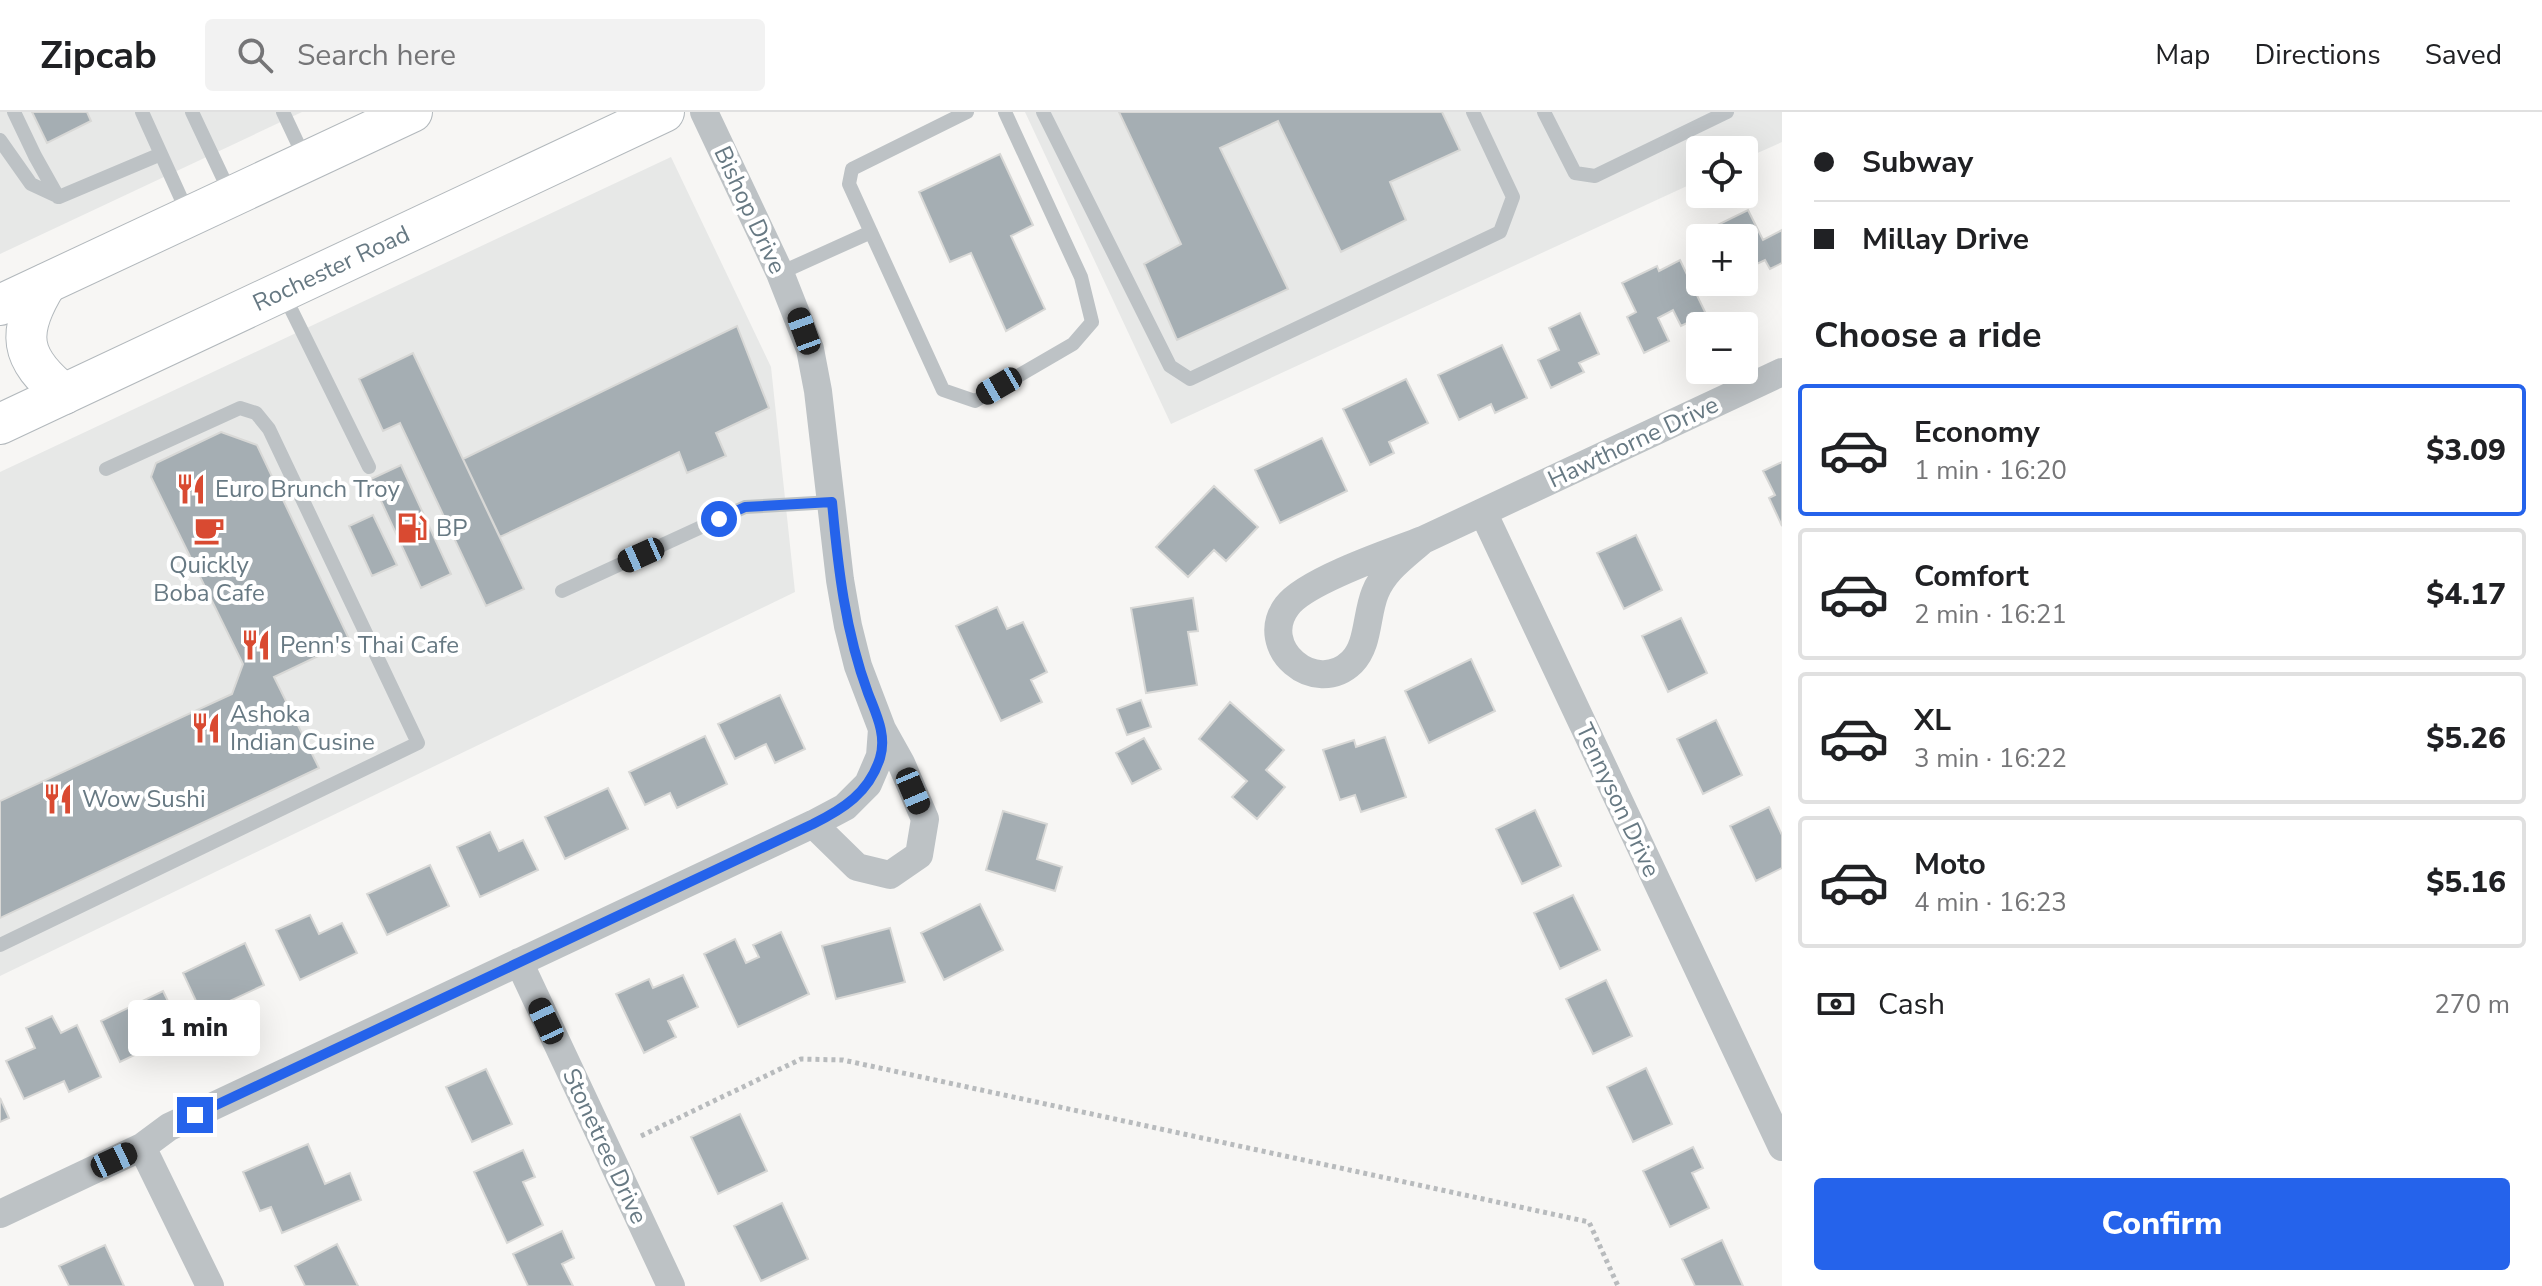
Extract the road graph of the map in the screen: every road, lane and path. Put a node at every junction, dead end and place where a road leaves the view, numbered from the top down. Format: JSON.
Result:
{"nodes":[{"id":1,"x":14,"y":112,"type":"edge"},
{"id":2,"x":142,"y":112,"type":"edge"},
{"id":3,"x":192,"y":112,"type":"edge"},
{"id":4,"x":283,"y":112,"type":"edge"},
{"id":5,"x":412,"y":112,"type":"edge"},
{"id":6,"x":664,"y":112,"type":"edge"},
{"id":7,"x":704,"y":112,"type":"edge"},
{"id":8,"x":967,"y":112,"type":"edge"},
{"id":9,"x":1005,"y":112,"type":"edge"},
{"id":10,"x":1043,"y":112,"type":"edge"},
{"id":11,"x":1473,"y":112,"type":"edge"},
{"id":12,"x":1544,"y":112,"type":"edge"},
{"id":13,"x":1727,"y":112,"type":"edge"},
{"id":14,"x":600,"y":129,"type":"edge"},
{"id":15,"x":0,"y":140,"type":"edge"},
{"id":16,"x":161,"y":154,"type":"junction"},
{"id":17,"x":306,"y":161,"type":"junction"},
{"id":18,"x":232,"y":196,"type":"junction"},
{"id":19,"x":59,"y":197,"type":"junction"},
{"id":20,"x":189,"y":216,"type":"junction"},
{"id":21,"x":871,"y":232,"type":"junction"},
{"id":22,"x":780,"y":273,"type":"junction"},
{"id":23,"x":46,"y":284,"type":"junction"},
{"id":24,"x":282,"y":291,"type":"junction"},
{"id":25,"x":0,"y":305,"type":"edge"},
{"id":26,"x":1782,"y":372,"type":"edge"},
{"id":27,"x":64,"y":394,"type":"junction"},
{"id":28,"x":0,"y":424,"type":"edge"},
{"id":29,"x":369,"y":467,"type":"dead end"},
{"id":30,"x":106,"y":469,"type":"dead end"},
{"id":31,"x":832,"y":502,"type":"junction"},
{"id":32,"x":1483,"y":512,"type":"junction"},
{"id":33,"x":1423,"y":540,"type":"junction"},
{"id":34,"x":562,"y":591,"type":"dead end"},
{"id":35,"x":882,"y":729,"type":"junction"},
{"id":36,"x":813,"y":824,"type":"junction"},
{"id":37,"x":0,"y":945,"type":"edge"},
{"id":38,"x":519,"y":962,"type":"junction"},
{"id":39,"x":641,"y":1136,"type":"dead end"},
{"id":40,"x":142,"y":1147,"type":"junction"},
{"id":41,"x":1782,"y":1147,"type":"edge"},
{"id":42,"x":0,"y":1214,"type":"edge"},
{"id":43,"x":210,"y":1286,"type":"edge"},
{"id":44,"x":671,"y":1286,"type":"edge"},
{"id":45,"x":1618,"y":1286,"type":"edge"}],
"edges":[{"from":1,"to":19,"type":"lane"},
{"from":2,"to":16,"type":"lane"},
{"from":3,"to":18,"type":"lane"},
{"from":4,"to":17,"type":"lane"},
{"from":5,"to":17,"type":"main road"},
{"from":6,"to":14,"type":"main road","name":"Rochester Road"},
{"from":7,"to":22,"type":"street","name":"Bishop Drive"},
{"from":8,"to":21,"type":"lane"},
{"from":9,"to":21,"type":"lane"},
{"from":10,"to":11,"type":"lane"},
{"from":12,"to":13,"type":"lane"},
{"from":14,"to":24,"type":"main road","name":"Rochester Road"},
{"from":15,"to":19,"type":"lane"},
{"from":16,"to":19,"type":"lane"},
{"from":16,"to":20,"type":"lane"},
{"from":17,"to":18,"type":"main road"},
{"from":18,"to":20,"type":"main road"},
{"from":20,"to":23,"type":"main road"},
{"from":21,"to":22,"type":"lane"},
{"from":22,"to":31,"type":"street","name":"Bishop Drive"},
{"from":23,"to":25,"type":"main road"},
{"from":23,"to":27,"type":"main road"},
{"from":24,"to":27,"type":"main road","name":"Rochester Road"},
{"from":24,"to":29,"type":"lane"},
{"from":26,"to":32,"type":"street","name":"Hawthorne Drive"},
{"from":27,"to":28,"type":"main road","name":"Rochester Road"},
{"from":30,"to":37,"type":"lane"},
{"from":31,"to":34,"type":"lane"},
{"from":31,"to":35,"type":"street","name":"Bishop Drive"},
{"from":32,"to":33,"type":"street"},
{"from":32,"to":41,"type":"street","name":"Tennyson Drive"},
{"from":33,"to":33,"type":"street"},
{"from":35,"to":36,"type":"street"},
{"from":35,"to":36,"type":"street","name":"Bishop Drive"},
{"from":36,"to":38,"type":"street"},
{"from":38,"to":40,"type":"street"},
{"from":38,"to":44,"type":"street","name":"Stonetree Drive"},
{"from":39,"to":45,"type":"path"},
{"from":40,"to":42,"type":"street"},
{"from":40,"to":43,"type":"street"}]}
